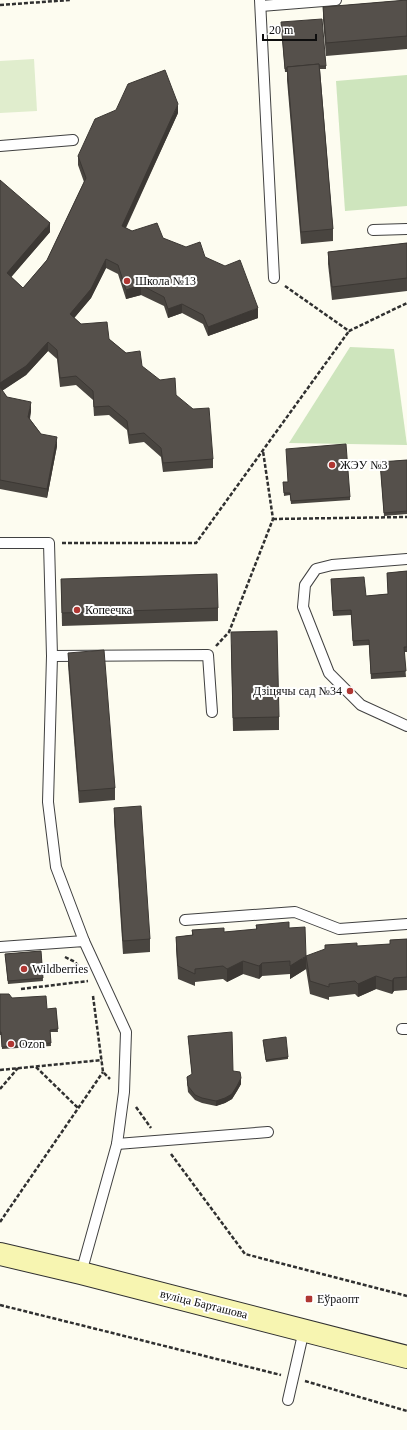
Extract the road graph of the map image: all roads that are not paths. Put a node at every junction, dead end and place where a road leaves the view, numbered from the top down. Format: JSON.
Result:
{"nodes":[{"id":1,"x":336,"y":0,"type":"edge"},
{"id":2,"x":260,"y":3,"type":"edge"},
{"id":3,"x":73,"y":140,"type":"dead end"},
{"id":4,"x":0,"y":146,"type":"edge"},
{"id":5,"x":407,"y":229,"type":"edge"},
{"id":6,"x":373,"y":230,"type":"dead end"},
{"id":7,"x":274,"y":278,"type":"road end"},
{"id":8,"x":0,"y":543,"type":"edge"},
{"id":9,"x":407,"y":559,"type":"edge"},
{"id":10,"x":52,"y":656,"type":"junction"},
{"id":11,"x":212,"y":712,"type":"dead end"},
{"id":12,"x":407,"y":726,"type":"edge"},
{"id":13,"x":185,"y":920,"type":"dead end"},
{"id":14,"x":407,"y":924,"type":"edge"},
{"id":15,"x":84,"y":941,"type":"junction"},
{"id":16,"x":0,"y":947,"type":"edge"},
{"id":17,"x":268,"y":1132,"type":"dead end"},
{"id":18,"x":117,"y":1144,"type":"junction"},
{"id":19,"x":0,"y":1254,"type":"edge"},
{"id":20,"x":81,"y":1273,"type":"junction"},
{"id":21,"x":304,"y":1330,"type":"junction"},
{"id":22,"x":407,"y":1357,"type":"edge"},
{"id":23,"x":288,"y":1400,"type":"dead end"}],
"edges":[{"from":1,"to":2,"type":"lane"},
{"from":2,"to":7,"type":"lane"},
{"from":3,"to":4,"type":"lane"},
{"from":5,"to":6,"type":"lane"},
{"from":8,"to":10,"type":"lane"},
{"from":9,"to":12,"type":"lane"},
{"from":10,"to":11,"type":"lane"},
{"from":10,"to":15,"type":"lane"},
{"from":13,"to":14,"type":"lane"},
{"from":15,"to":16,"type":"lane"},
{"from":15,"to":18,"type":"lane"},
{"from":17,"to":18,"type":"lane"},
{"from":18,"to":20,"type":"lane"},
{"from":19,"to":20,"type":"main road","name":"вуліца Барташова"},
{"from":20,"to":21,"type":"main road","name":"вуліца Барташова"},
{"from":21,"to":22,"type":"main road","name":"вуліца Барташова"},
{"from":21,"to":23,"type":"lane"}]}
